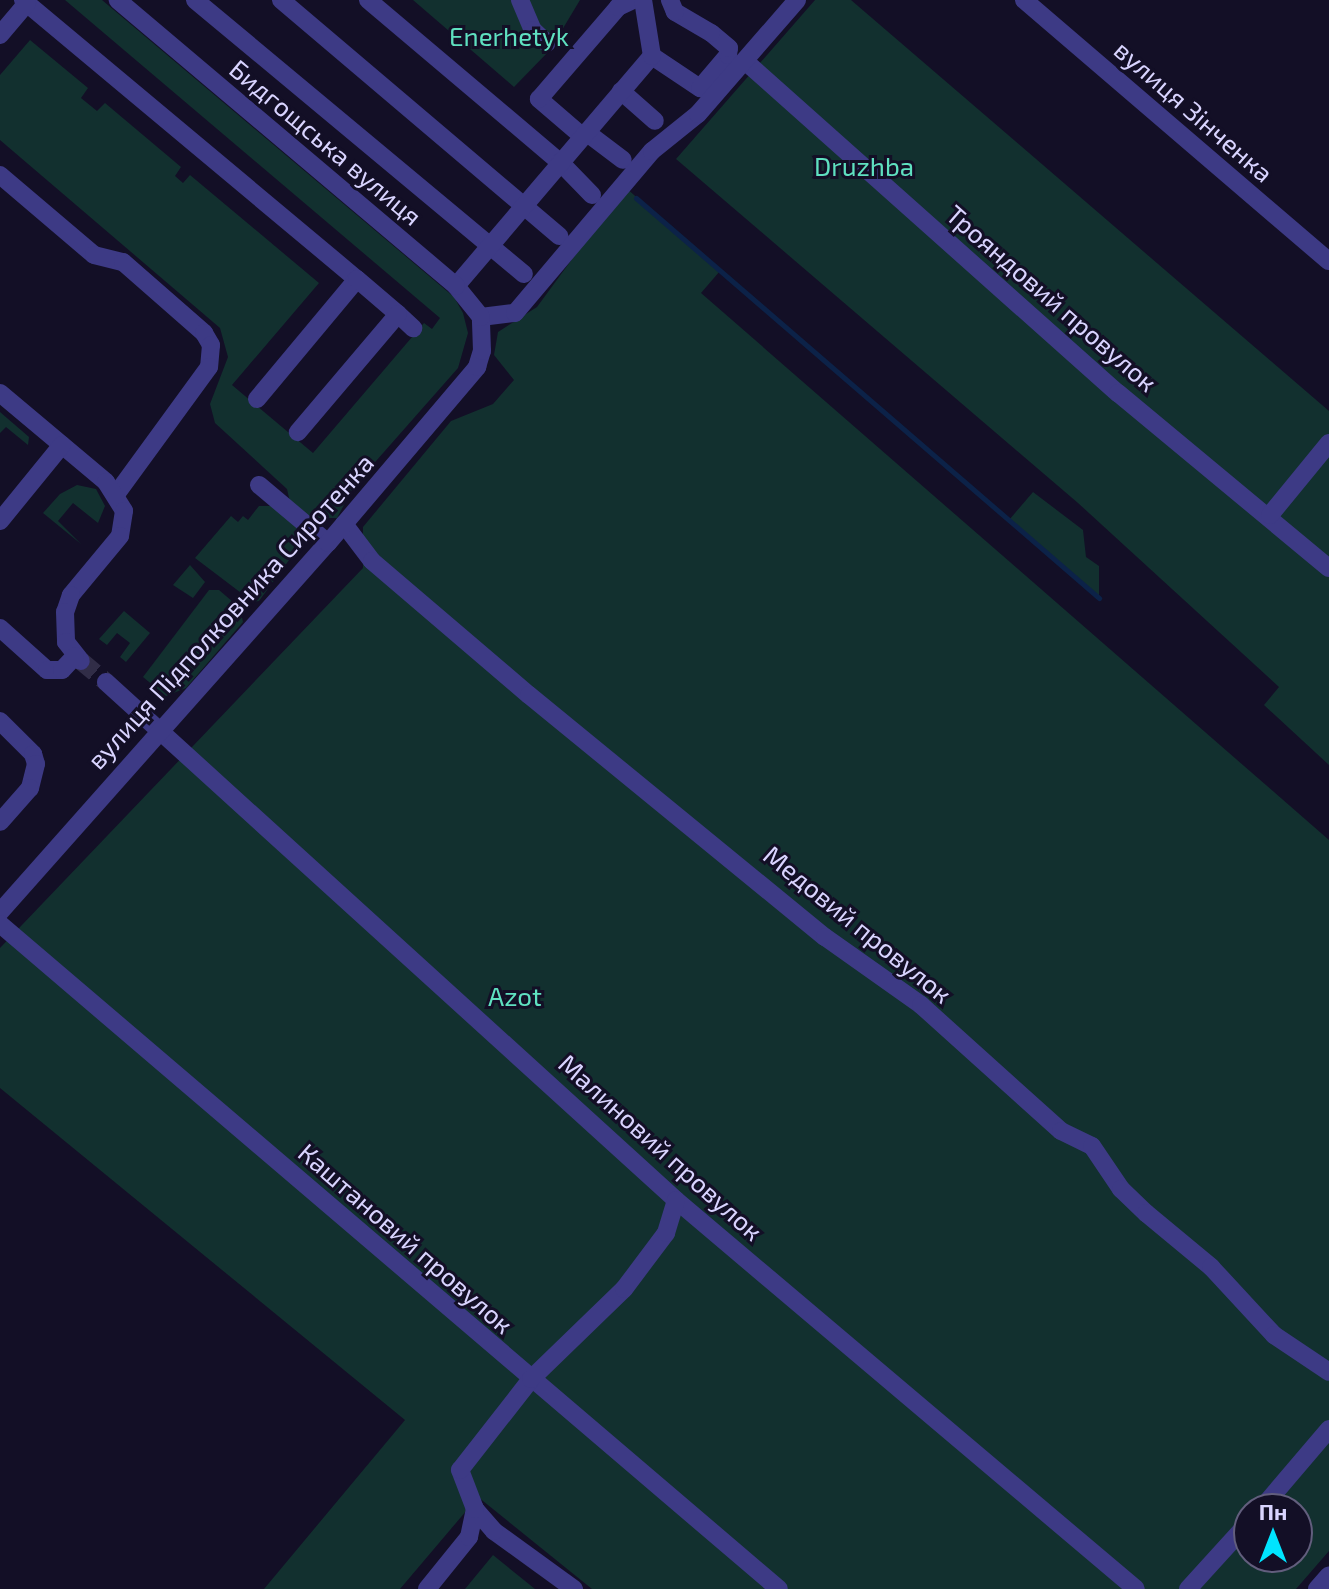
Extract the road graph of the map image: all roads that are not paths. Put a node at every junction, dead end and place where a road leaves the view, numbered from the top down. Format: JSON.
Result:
{"nodes":[{"id":1,"x":118,"y":0,"type":"edge"},
{"id":2,"x":195,"y":0,"type":"edge"},
{"id":3,"x":281,"y":0,"type":"edge"},
{"id":4,"x":368,"y":0,"type":"edge"},
{"id":5,"x":520,"y":0,"type":"edge"},
{"id":6,"x":633,"y":0,"type":"edge"},
{"id":7,"x":643,"y":0,"type":"edge"},
{"id":8,"x":670,"y":0,"type":"edge"},
{"id":9,"x":797,"y":0,"type":"edge"},
{"id":10,"x":1024,"y":0,"type":"edge"},
{"id":11,"x":25,"y":2,"type":"edge"},
{"id":12,"x":0,"y":35,"type":"edge"},
{"id":13,"x":547,"y":43,"type":"dead end"},
{"id":14,"x":652,"y":56,"type":"junction"},
{"id":15,"x":746,"y":62,"type":"junction"},
{"id":16,"x":621,"y":91,"type":"junction"},
{"id":17,"x":655,"y":121,"type":"dead end"},
{"id":18,"x":584,"y":134,"type":"junction"},
{"id":19,"x":623,"y":160,"type":"dead end"},
{"id":20,"x":560,"y":162,"type":"junction"},
{"id":21,"x":0,"y":175,"type":"edge"},
{"id":22,"x":592,"y":195,"type":"dead end"},
{"id":23,"x":524,"y":205,"type":"junction"},
{"id":24,"x":559,"y":236,"type":"dead end"},
{"id":25,"x":491,"y":246,"type":"junction"},
{"id":26,"x":1329,"y":261,"type":"edge"},
{"id":27,"x":524,"y":274,"type":"dead end"},
{"id":28,"x":357,"y":279,"type":"junction"},
{"id":29,"x":456,"y":286,"type":"junction"},
{"id":30,"x":398,"y":314,"type":"junction"},
{"id":31,"x":481,"y":317,"type":"junction"},
{"id":32,"x":413,"y":328,"type":"dead end"},
{"id":33,"x":0,"y":393,"type":"edge"},
{"id":34,"x":257,"y":399,"type":"dead end"},
{"id":35,"x":298,"y":432,"type":"dead end"},
{"id":36,"x":1329,"y":443,"type":"edge"},
{"id":37,"x":62,"y":445,"type":"junction"},
{"id":38,"x":259,"y":485,"type":"dead end"},
{"id":39,"x":117,"y":493,"type":"junction"},
{"id":40,"x":1270,"y":515,"type":"junction"},
{"id":41,"x":0,"y":521,"type":"edge"},
{"id":42,"x":344,"y":524,"type":"junction"},
{"id":43,"x":328,"y":543,"type":"junction"},
{"id":44,"x":1329,"y":568,"type":"edge"},
{"id":45,"x":0,"y":628,"type":"edge"},
{"id":46,"x":106,"y":682,"type":"tunnel mouth"},
{"id":47,"x":0,"y":721,"type":"edge"},
{"id":48,"x":164,"y":731,"type":"junction"},
{"id":49,"x":0,"y":822,"type":"edge"},
{"id":50,"x":0,"y":912,"type":"edge"},
{"id":51,"x":0,"y":924,"type":"edge"},
{"id":52,"x":676,"y":1200,"type":"junction"},
{"id":53,"x":1329,"y":1372,"type":"edge"},
{"id":54,"x":531,"y":1379,"type":"junction"},
{"id":55,"x":1329,"y":1429,"type":"edge"},
{"id":56,"x":1275,"y":1493,"type":"edge"},
{"id":57,"x":475,"y":1509,"type":"junction"},
{"id":58,"x":1233,"y":1540,"type":"edge"},
{"id":59,"x":427,"y":1589,"type":"edge"},
{"id":60,"x":574,"y":1589,"type":"edge"},
{"id":61,"x":779,"y":1589,"type":"edge"},
{"id":62,"x":1136,"y":1589,"type":"edge"},
{"id":63,"x":1188,"y":1589,"type":"edge"}],
"edges":[{"from":1,"to":29,"type":"street","name":"Бидгощська вулиця"},
{"from":2,"to":25,"type":"street"},
{"from":3,"to":23,"type":"street"},
{"from":4,"to":20,"type":"street"},
{"from":5,"to":13,"type":"street"},
{"from":6,"to":18,"type":"street"},
{"from":7,"to":14,"type":"street"},
{"from":8,"to":14,"type":"street"},
{"from":9,"to":15,"type":"street"},
{"from":10,"to":26,"type":"street","name":"вулиця Зінченка"},
{"from":11,"to":12,"type":"street"},
{"from":11,"to":28,"type":"street"},
{"from":14,"to":16,"type":"street"},
{"from":15,"to":31,"type":"street"},
{"from":15,"to":40,"type":"street","name":"Трояндовий провулок"},
{"from":16,"to":17,"type":"street"},
{"from":16,"to":18,"type":"street"},
{"from":18,"to":19,"type":"street"},
{"from":18,"to":20,"type":"street"},
{"from":20,"to":22,"type":"street"},
{"from":20,"to":23,"type":"street"},
{"from":21,"to":39,"type":"street"},
{"from":23,"to":24,"type":"street"},
{"from":23,"to":25,"type":"street"},
{"from":25,"to":27,"type":"street"},
{"from":25,"to":29,"type":"street"},
{"from":28,"to":30,"type":"street"},
{"from":28,"to":34,"type":"street"},
{"from":29,"to":31,"type":"street","name":"Бидгощська вулиця"},
{"from":30,"to":32,"type":"street"},
{"from":30,"to":35,"type":"street"},
{"from":31,"to":42,"type":"street","name":"вулиця Підполковника Сиротенка"},
{"from":33,"to":37,"type":"street"},
{"from":36,"to":40,"type":"street"},
{"from":37,"to":39,"type":"street"},
{"from":37,"to":41,"type":"street"},
{"from":38,"to":43,"type":"street"},
{"from":39,"to":45,"type":"street"},
{"from":40,"to":44,"type":"street","name":"Трояндовий провулок"},
{"from":42,"to":43,"type":"street","name":"вулиця Підполковника Сиротенка"},
{"from":42,"to":53,"type":"street","name":"Медовий провулок"},
{"from":43,"to":48,"type":"street","name":"вулиця Підполковника Сиротенка"},
{"from":46,"to":48,"type":"street","name":"Малиновий провулок"},
{"from":47,"to":49,"type":"street"},
{"from":48,"to":50,"type":"street","name":"вулиця Підполковника Сиротенка"},
{"from":48,"to":52,"type":"street","name":"Малиновий провулок"},
{"from":51,"to":54,"type":"street","name":"Каштановий провулок"},
{"from":52,"to":54,"type":"street"},
{"from":52,"to":62,"type":"street","name":"Малиновий провулок"},
{"from":54,"to":57,"type":"street"},
{"from":54,"to":61,"type":"street","name":"Каштановий провулок"},
{"from":55,"to":56,"type":"street"},
{"from":57,"to":59,"type":"street"},
{"from":57,"to":60,"type":"street"},
{"from":58,"to":63,"type":"street"}]}
